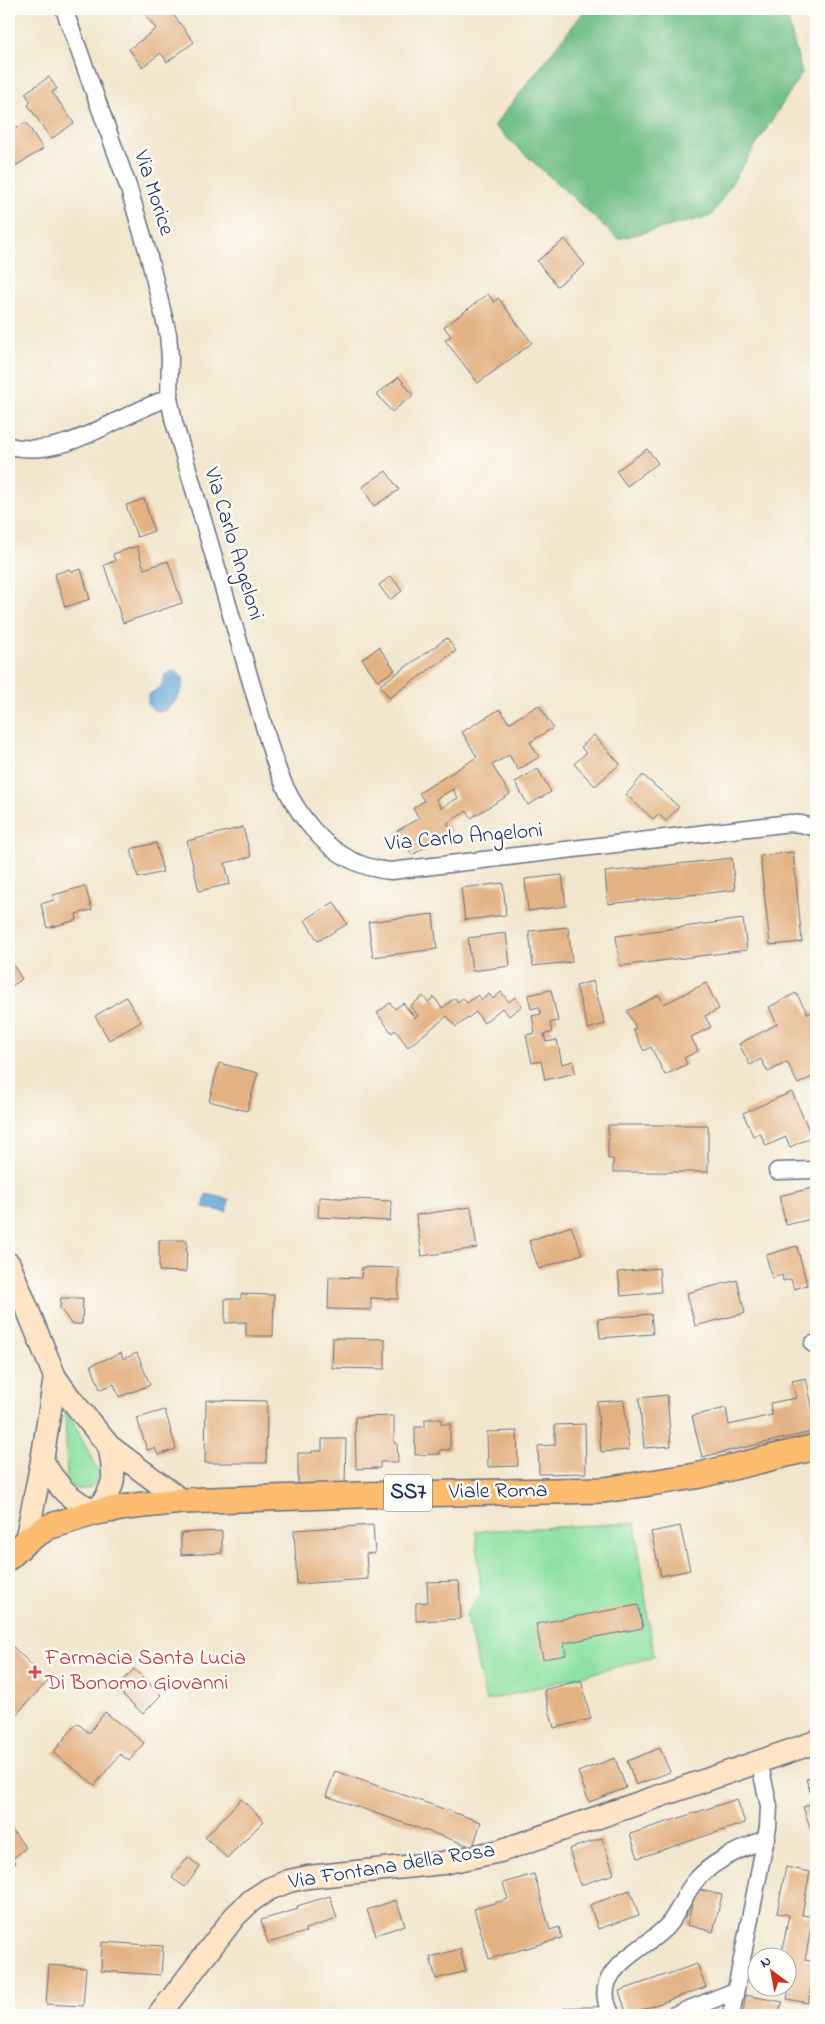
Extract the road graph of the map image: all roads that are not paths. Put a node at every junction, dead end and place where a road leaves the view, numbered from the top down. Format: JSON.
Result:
{"nodes":[{"id":1,"x":64,"y":9,"type":"edge"},
{"id":2,"x":169,"y":398,"type":"junction"},
{"id":3,"x":9,"y":446,"type":"edge"},
{"id":4,"x":816,"y":828,"type":"edge"},
{"id":5,"x":816,"y":1170,"type":"edge"},
{"id":6,"x":776,"y":1171,"type":"dead end"},
{"id":7,"x":9,"y":1264,"type":"edge"},
{"id":8,"x":55,"y":1377,"type":"junction"},
{"id":9,"x":109,"y":1446,"type":"junction"},
{"id":10,"x":816,"y":1447,"type":"edge"},
{"id":11,"x":42,"y":1461,"type":"junction"},
{"id":12,"x":182,"y":1501,"type":"junction"},
{"id":13,"x":96,"y":1512,"type":"junction"},
{"id":14,"x":17,"y":1549,"type":"edge"},
{"id":15,"x":816,"y":1742,"type":"edge"},
{"id":16,"x":759,"y":1761,"type":"junction"},
{"id":17,"x":767,"y":1838,"type":"junction"},
{"id":18,"x":735,"y":1991,"type":"junction"},
{"id":19,"x":567,"y":2012,"type":"dead end"},
{"id":20,"x":611,"y":2013,"type":"edge"},
{"id":21,"x":159,"y":2015,"type":"edge"},
{"id":22,"x":674,"y":2015,"type":"edge"},
{"id":23,"x":731,"y":2015,"type":"edge"}],
"edges":[{"from":1,"to":2,"type":"street","name":"Via Morice"},
{"from":2,"to":3,"type":"street"},
{"from":2,"to":4,"type":"street","name":"Via Carlo Angeloni"},
{"from":5,"to":6,"type":"street"},
{"from":7,"to":8,"type":"main road"},
{"from":8,"to":9,"type":"main road"},
{"from":8,"to":11,"type":"main road"},
{"from":9,"to":12,"type":"main road"},
{"from":9,"to":13,"type":"main road"},
{"from":10,"to":12,"type":"main road","name":"Viale Roma","number":"SS7"},
{"from":11,"to":13,"type":"main road"},
{"from":11,"to":14,"type":"main road"},
{"from":12,"to":13,"type":"main road","name":"Viale Roma","number":"SS7"},
{"from":13,"to":14,"type":"main road","name":"Viale Roma","number":"SS7"},
{"from":15,"to":16,"type":"main road","name":"Via Fontana della Rosa"},
{"from":16,"to":17,"type":"street"},
{"from":16,"to":21,"type":"main road","name":"Via Fontana della Rosa"},
{"from":17,"to":18,"type":"street"},
{"from":17,"to":20,"type":"street"},
{"from":18,"to":22,"type":"street"},
{"from":18,"to":23,"type":"street"},
{"from":19,"to":20,"type":"lane"}]}
